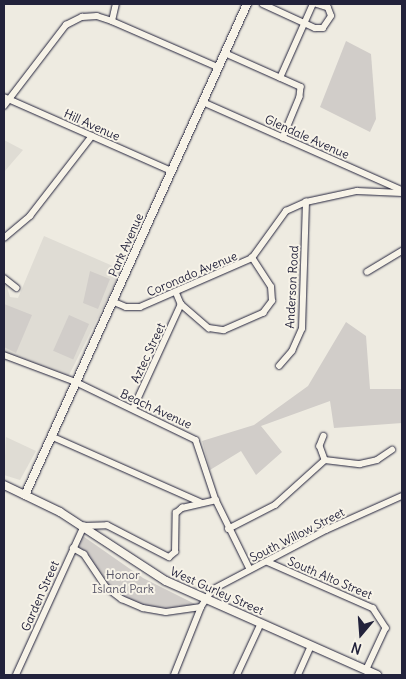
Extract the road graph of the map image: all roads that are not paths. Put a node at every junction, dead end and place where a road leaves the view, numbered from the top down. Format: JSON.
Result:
{"nodes":[{"id":1,"x":116,"y":4,"type":"edge"},
{"id":2,"x":247,"y":4,"type":"edge"},
{"id":3,"x":263,"y":4,"type":"edge"},
{"id":4,"x":315,"y":4,"type":"edge"},
{"id":5,"x":112,"y":21,"type":"junction"},
{"id":6,"x":306,"y":24,"type":"junction"},
{"id":7,"x":225,"y":53,"type":"junction"},
{"id":8,"x":218,"y":67,"type":"junction"},
{"id":9,"x":280,"y":78,"type":"junction"},
{"id":10,"x":7,"y":98,"type":"edge"},
{"id":11,"x":203,"y":102,"type":"junction"},
{"id":12,"x":4,"y":106,"type":"edge"},
{"id":13,"x":92,"y":136,"type":"junction"},
{"id":14,"x":283,"y":138,"type":"junction"},
{"id":15,"x":172,"y":171,"type":"junction"},
{"id":16,"x":402,"y":192,"type":"edge"},
{"id":17,"x":306,"y":202,"type":"junction"},
{"id":18,"x":4,"y":238,"type":"edge"},
{"id":19,"x":402,"y":251,"type":"edge"},
{"id":20,"x":252,"y":258,"type":"junction"},
{"id":21,"x":367,"y":272,"type":"dead end"},
{"id":22,"x":4,"y":278,"type":"edge"},
{"id":23,"x":17,"y":288,"type":"dead end"},
{"id":24,"x":176,"y":292,"type":"junction"},
{"id":25,"x":112,"y":301,"type":"junction"},
{"id":26,"x":181,"y":304,"type":"junction"},
{"id":27,"x":4,"y":355,"type":"edge"},
{"id":28,"x":279,"y":366,"type":"dead end"},
{"id":29,"x":76,"y":382,"type":"junction"},
{"id":30,"x":134,"y":409,"type":"junction"},
{"id":31,"x":51,"y":436,"type":"junction"},
{"id":32,"x":324,"y":436,"type":"dead end"},
{"id":33,"x":392,"y":450,"type":"dead end"},
{"id":34,"x":325,"y":460,"type":"junction"},
{"id":35,"x":4,"y":485,"type":"edge"},
{"id":36,"x":25,"y":495,"type":"junction"},
{"id":37,"x":402,"y":496,"type":"edge"},
{"id":38,"x":216,"y":500,"type":"junction"},
{"id":39,"x":202,"y":503,"type":"junction"},
{"id":40,"x":84,"y":526,"type":"junction"},
{"id":41,"x":228,"y":529,"type":"junction"},
{"id":42,"x":73,"y":548,"type":"junction"},
{"id":43,"x":268,"y":562,"type":"junction"},
{"id":44,"x":250,"y":569,"type":"junction"},
{"id":45,"x":205,"y":599,"type":"junction"},
{"id":46,"x":201,"y":607,"type":"junction"},
{"id":47,"x":261,"y":623,"type":"junction"},
{"id":48,"x":311,"y":646,"type":"junction"},
{"id":49,"x":366,"y":671,"type":"junction"},
{"id":50,"x":16,"y":675,"type":"edge"},
{"id":51,"x":174,"y":675,"type":"edge"},
{"id":52,"x":237,"y":675,"type":"edge"},
{"id":53,"x":298,"y":675,"type":"edge"},
{"id":54,"x":377,"y":675,"type":"edge"}],
"edges":[{"from":1,"to":5,"type":"street"},
{"from":2,"to":7,"type":"street","name":"Park Avenue"},
{"from":3,"to":6,"type":"street"},
{"from":4,"to":6,"type":"street"},
{"from":4,"to":6,"type":"street"},
{"from":5,"to":8,"type":"street"},
{"from":5,"to":10,"type":"street"},
{"from":6,"to":9,"type":"street"},
{"from":7,"to":8,"type":"street","name":"Park Avenue"},
{"from":7,"to":9,"type":"street"},
{"from":8,"to":11,"type":"street","name":"Park Avenue"},
{"from":9,"to":14,"type":"street"},
{"from":10,"to":12,"type":"street"},
{"from":10,"to":13,"type":"street","name":"Hill Avenue"},
{"from":11,"to":14,"type":"street","name":"Glendale Avenue"},
{"from":11,"to":15,"type":"street","name":"Park Avenue"},
{"from":13,"to":15,"type":"street","name":"Hill Avenue"},
{"from":13,"to":18,"type":"street"},
{"from":14,"to":16,"type":"street","name":"Glendale Avenue"},
{"from":15,"to":25,"type":"street","name":"Park Avenue"},
{"from":16,"to":17,"type":"street","name":"Coronado Avenue"},
{"from":17,"to":20,"type":"street","name":"Coronado Avenue"},
{"from":17,"to":28,"type":"street","name":"Anderson Road"},
{"from":19,"to":21,"type":"street"},
{"from":20,"to":24,"type":"street","name":"Coronado Avenue"},
{"from":20,"to":26,"type":"street"},
{"from":22,"to":23,"type":"street"},
{"from":24,"to":25,"type":"street","name":"Coronado Avenue"},
{"from":24,"to":26,"type":"street"},
{"from":25,"to":29,"type":"street","name":"Park Avenue"},
{"from":26,"to":30,"type":"street","name":"Aztec Street"},
{"from":27,"to":29,"type":"street","name":"Beach Avenue"},
{"from":29,"to":30,"type":"street","name":"Beach Avenue"},
{"from":29,"to":31,"type":"street","name":"Park Avenue"},
{"from":30,"to":38,"type":"street","name":"Beach Avenue"},
{"from":31,"to":36,"type":"street","name":"Park Avenue"},
{"from":31,"to":39,"type":"street"},
{"from":32,"to":34,"type":"street"},
{"from":33,"to":34,"type":"street"},
{"from":34,"to":41,"type":"street"},
{"from":35,"to":36,"type":"street","name":"West Gurley Street"},
{"from":36,"to":40,"type":"street","name":"West Gurley Street"},
{"from":37,"to":43,"type":"street","name":"South Willow Street"},
{"from":38,"to":39,"type":"street"},
{"from":38,"to":41,"type":"street","name":"Beach Avenue"},
{"from":39,"to":40,"type":"street"},
{"from":40,"to":42,"type":"street","name":"Garden Street"},
{"from":40,"to":45,"type":"street","name":"West Gurley Street"},
{"from":41,"to":44,"type":"street","name":"Beach Avenue"},
{"from":42,"to":46,"type":"street"},
{"from":42,"to":50,"type":"street","name":"Garden Street"},
{"from":43,"to":44,"type":"street","name":"South Willow Street"},
{"from":43,"to":49,"type":"street","name":"South Alto Street"},
{"from":44,"to":45,"type":"street","name":"South Willow Street"},
{"from":45,"to":46,"type":"street"},
{"from":45,"to":47,"type":"street","name":"West Gurley Street"},
{"from":46,"to":51,"type":"street"},
{"from":47,"to":48,"type":"street","name":"West Gurley Street"},
{"from":47,"to":52,"type":"street"},
{"from":48,"to":49,"type":"street","name":"West Gurley Street"},
{"from":48,"to":53,"type":"street"},
{"from":49,"to":54,"type":"street","name":"West Gurley Street"}]}
